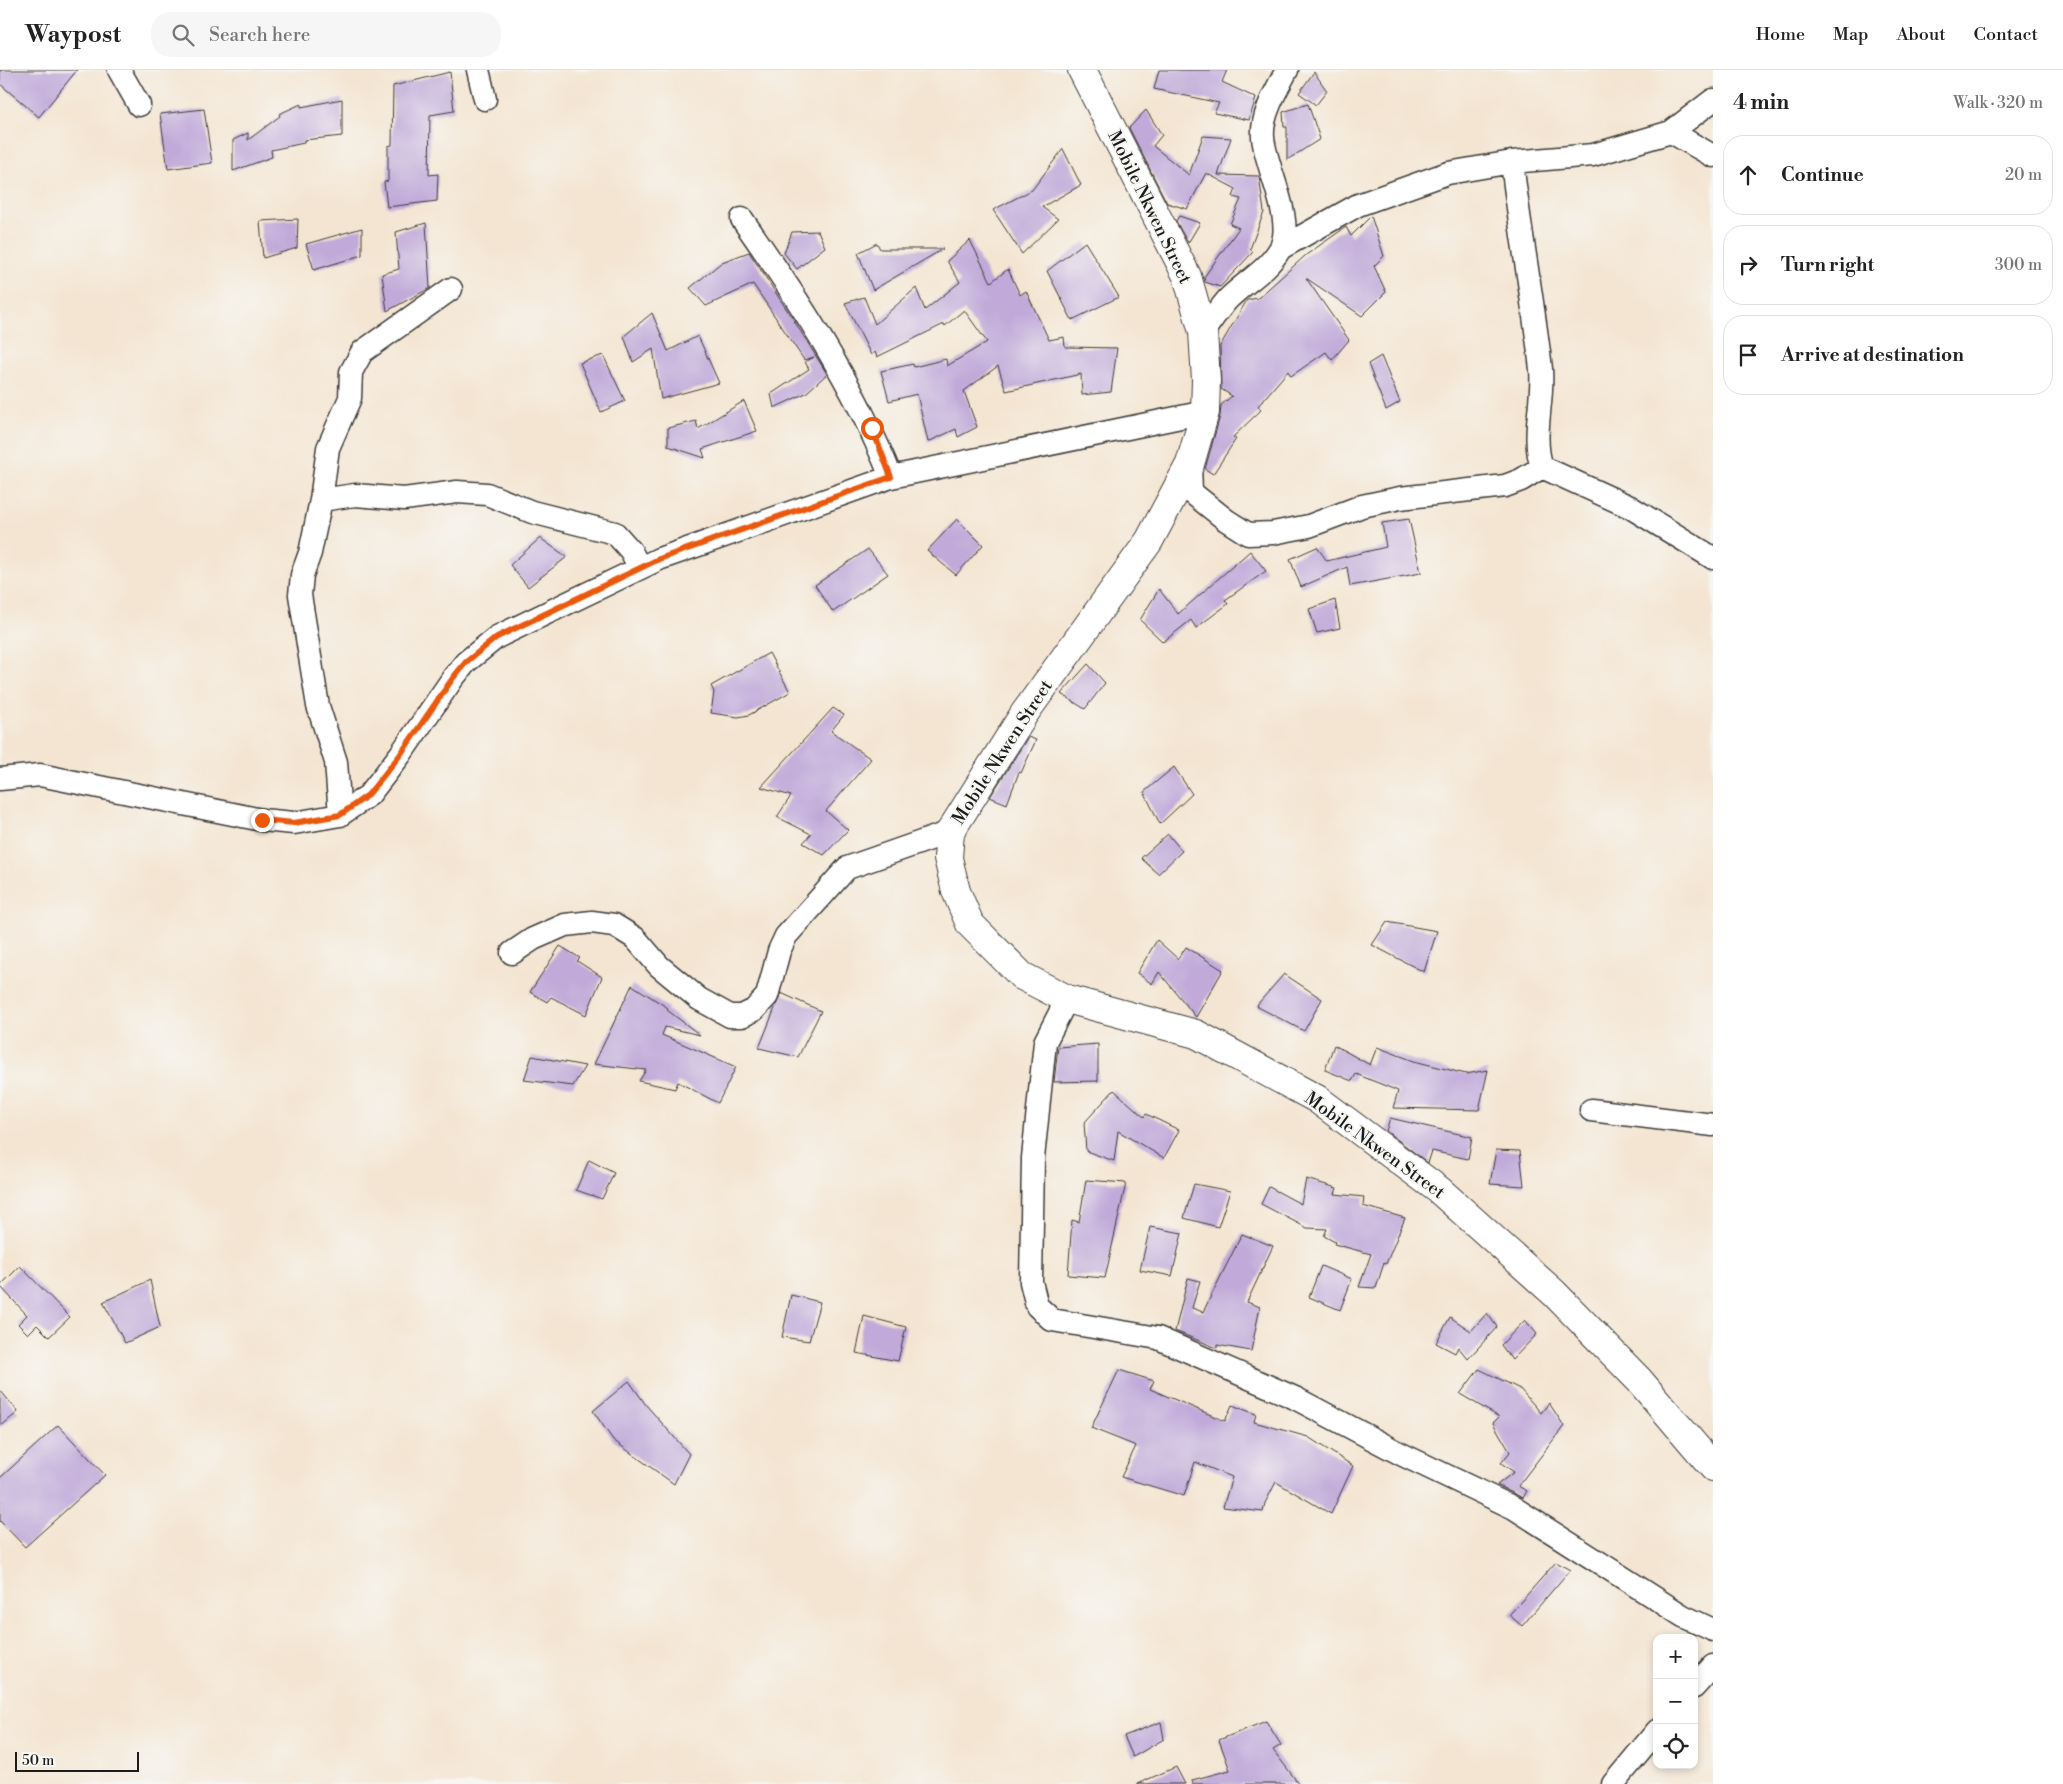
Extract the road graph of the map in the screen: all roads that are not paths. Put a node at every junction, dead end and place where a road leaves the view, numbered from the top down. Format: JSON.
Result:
{"nodes":[{"id":1,"x":119,"y":70,"type":"edge"},
{"id":2,"x":478,"y":70,"type":"edge"},
{"id":3,"x":1082,"y":70,"type":"edge"},
{"id":4,"x":1287,"y":70,"type":"edge"},
{"id":5,"x":485,"y":99,"type":"dead end"},
{"id":6,"x":1713,"y":100,"type":"edge"},
{"id":7,"x":139,"y":105,"type":"dead end"},
{"id":8,"x":1671,"y":132,"type":"junction"},
{"id":9,"x":1713,"y":156,"type":"edge"},
{"id":10,"x":1512,"y":162,"type":"junction"},
{"id":11,"x":742,"y":218,"type":"dead end"},
{"id":12,"x":1281,"y":248,"type":"junction"},
{"id":13,"x":451,"y":289,"type":"dead end"},
{"id":14,"x":1203,"y":332,"type":"junction"},
{"id":15,"x":1205,"y":412,"type":"junction"},
{"id":16,"x":1190,"y":464,"type":"junction"},
{"id":17,"x":1542,"y":467,"type":"junction"},
{"id":18,"x":891,"y":477,"type":"junction"},
{"id":19,"x":321,"y":500,"type":"junction"},
{"id":20,"x":1713,"y":558,"type":"edge"},
{"id":21,"x":639,"y":567,"type":"junction"},
{"id":22,"x":0,"y":779,"type":"edge"},
{"id":23,"x":340,"y":815,"type":"junction"},
{"id":24,"x":950,"y":832,"type":"junction"},
{"id":25,"x":512,"y":953,"type":"dead end"},
{"id":26,"x":1067,"y":999,"type":"junction"},
{"id":27,"x":1591,"y":1110,"type":"dead end"},
{"id":28,"x":1713,"y":1125,"type":"edge"},
{"id":29,"x":1713,"y":1467,"type":"edge"},
{"id":30,"x":1713,"y":1630,"type":"edge"},
{"id":31,"x":1713,"y":1666,"type":"edge"},
{"id":32,"x":1698,"y":1683,"type":"edge"},
{"id":33,"x":1653,"y":1736,"type":"edge"},
{"id":34,"x":1613,"y":1784,"type":"edge"}],
"edges":[{"from":1,"to":7,"type":"street"},
{"from":2,"to":5,"type":"street"},
{"from":3,"to":14,"type":"highway","name":"Mobile Nkwen Street"},
{"from":4,"to":12,"type":"street"},
{"from":6,"to":8,"type":"street"},
{"from":8,"to":9,"type":"street"},
{"from":8,"to":10,"type":"street"},
{"from":10,"to":12,"type":"street"},
{"from":10,"to":17,"type":"street"},
{"from":11,"to":18,"type":"street"},
{"from":12,"to":14,"type":"street"},
{"from":13,"to":19,"type":"street"},
{"from":14,"to":15,"type":"highway","name":"Mobile Nkwen Street"},
{"from":15,"to":16,"type":"highway","name":"Mobile Nkwen Street"},
{"from":15,"to":18,"type":"street"},
{"from":16,"to":17,"type":"street"},
{"from":16,"to":24,"type":"highway","name":"Mobile Nkwen Street"},
{"from":17,"to":20,"type":"street"},
{"from":18,"to":21,"type":"street"},
{"from":19,"to":21,"type":"street"},
{"from":19,"to":23,"type":"street"},
{"from":21,"to":23,"type":"street"},
{"from":22,"to":23,"type":"street"},
{"from":24,"to":25,"type":"street"},
{"from":24,"to":26,"type":"highway","name":"Mobile Nkwen Street"},
{"from":26,"to":29,"type":"highway","name":"Mobile Nkwen Street"},
{"from":26,"to":30,"type":"street"},
{"from":27,"to":28,"type":"street"},
{"from":31,"to":32,"type":"street"},
{"from":33,"to":34,"type":"street"}]}
